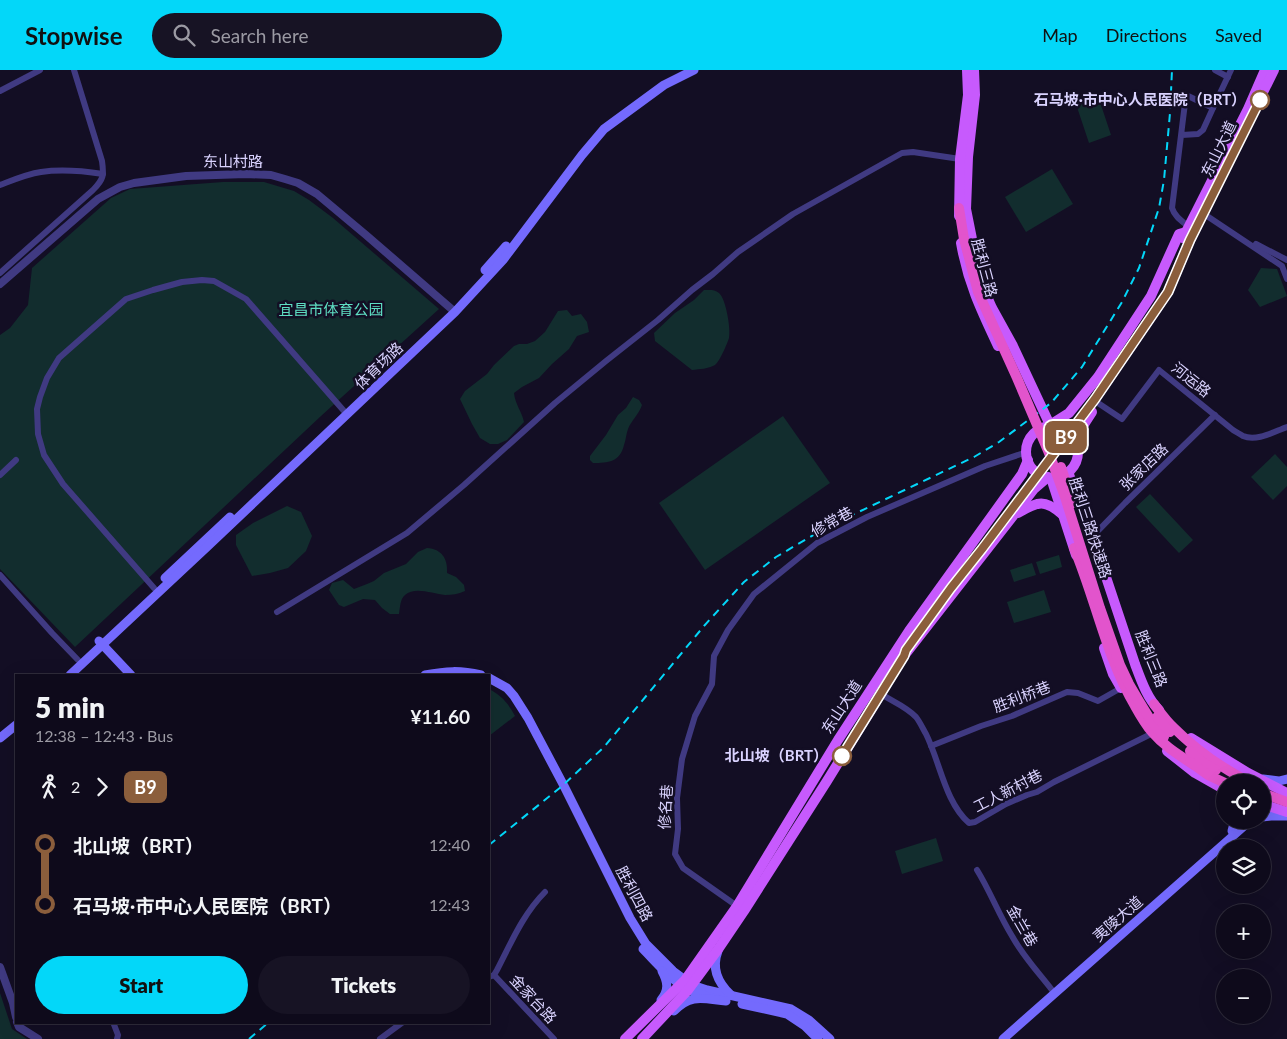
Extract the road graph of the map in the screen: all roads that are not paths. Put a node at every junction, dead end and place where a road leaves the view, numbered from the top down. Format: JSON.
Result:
{"nodes":[{"id":1,"x":40,"y":70,"type":"edge"},
{"id":2,"x":74,"y":70,"type":"edge"},
{"id":3,"x":686,"y":70,"type":"edge"},
{"id":4,"x":694,"y":70,"type":"edge"},
{"id":5,"x":967,"y":70,"type":"edge"},
{"id":6,"x":974,"y":70,"type":"edge"},
{"id":7,"x":1215,"y":70,"type":"edge"},
{"id":8,"x":1265,"y":70,"type":"edge"},
{"id":9,"x":1274,"y":70,"type":"edge"},
{"id":10,"x":1229,"y":73,"type":"edge"},
{"id":11,"x":0,"y":91,"type":"edge"},
{"id":12,"x":1212,"y":108,"type":"junction"},
{"id":13,"x":1182,"y":135,"type":"junction"},
{"id":14,"x":960,"y":159,"type":"junction"},
{"id":15,"x":103,"y":174,"type":"junction"},
{"id":16,"x":0,"y":185,"type":"edge"},
{"id":17,"x":962,"y":208,"type":"junction"},
{"id":18,"x":1204,"y":214,"type":"junction"},
{"id":19,"x":1188,"y":234,"type":"junction"},
{"id":20,"x":1235,"y":234,"type":"junction"},
{"id":21,"x":1287,"y":260,"type":"edge"},
{"id":22,"x":0,"y":273,"type":"edge"},
{"id":23,"x":1287,"y":279,"type":"edge"},
{"id":24,"x":0,"y":284,"type":"edge"},
{"id":25,"x":453,"y":310,"type":"junction"},
{"id":26,"x":1098,"y":403,"type":"junction"},
{"id":27,"x":344,"y":411,"type":"junction"},
{"id":28,"x":1215,"y":415,"type":"junction"},
{"id":29,"x":1078,"y":416,"type":"tunnel mouth"},
{"id":30,"x":1050,"y":426,"type":"junction"},
{"id":31,"x":1287,"y":426,"type":"edge"},
{"id":32,"x":1036,"y":432,"type":"junction"},
{"id":33,"x":1077,"y":445,"type":"junction"},
{"id":34,"x":1027,"y":456,"type":"junction"},
{"id":35,"x":16,"y":460,"type":"dead end"},
{"id":36,"x":1068,"y":472,"type":"junction"},
{"id":37,"x":0,"y":475,"type":"edge"},
{"id":38,"x":1050,"y":477,"type":"junction"},
{"id":39,"x":1031,"y":478,"type":"tunnel mouth"},
{"id":40,"x":1013,"y":516,"type":"junction"},
{"id":41,"x":1064,"y":516,"type":"junction"},
{"id":42,"x":1092,"y":537,"type":"junction"},
{"id":43,"x":1074,"y":548,"type":"junction"},
{"id":44,"x":0,"y":575,"type":"edge"},
{"id":45,"x":154,"y":588,"type":"junction"},
{"id":46,"x":277,"y":612,"type":"dead end"},
{"id":47,"x":99,"y":644,"type":"junction"},
{"id":48,"x":900,"y":652,"type":"junction"},
{"id":49,"x":78,"y":660,"type":"junction"},
{"id":50,"x":63,"y":674,"type":"edge"},
{"id":51,"x":71,"y":674,"type":"edge"},
{"id":52,"x":123,"y":674,"type":"edge"},
{"id":53,"x":130,"y":674,"type":"edge"},
{"id":54,"x":430,"y":674,"type":"edge"},
{"id":55,"x":477,"y":674,"type":"edge"},
{"id":56,"x":490,"y":679,"type":"edge"},
{"id":57,"x":490,"y":684,"type":"edge"},
{"id":58,"x":712,"y":684,"type":"joint"},
{"id":59,"x":1121,"y":688,"type":"junction"},
{"id":60,"x":881,"y":694,"type":"junction"},
{"id":61,"x":1154,"y":704,"type":"joint"},
{"id":62,"x":15,"y":719,"type":"edge"},
{"id":63,"x":15,"y":726,"type":"edge"},
{"id":64,"x":0,"y":731,"type":"edge"},
{"id":65,"x":1167,"y":734,"type":"junction"},
{"id":66,"x":1149,"y":735,"type":"junction"},
{"id":67,"x":0,"y":738,"type":"edge"},
{"id":68,"x":931,"y":746,"type":"junction"},
{"id":69,"x":1194,"y":765,"type":"junction"},
{"id":70,"x":1224,"y":774,"type":"edge"},
{"id":71,"x":1239,"y":774,"type":"edge"},
{"id":72,"x":1287,"y":779,"type":"edge"},
{"id":73,"x":1271,"y":780,"type":"edge"},
{"id":74,"x":1216,"y":782,"type":"edge"},
{"id":75,"x":1216,"y":785,"type":"edge"},
{"id":76,"x":1271,"y":791,"type":"edge"},
{"id":77,"x":1271,"y":794,"type":"edge"},
{"id":78,"x":1286,"y":799,"type":"edge"},
{"id":79,"x":1271,"y":803,"type":"edge"},
{"id":80,"x":1271,"y":803,"type":"edge"},
{"id":81,"x":1271,"y":816,"type":"edge"},
{"id":82,"x":1236,"y":830,"type":"joint"},
{"id":83,"x":977,"y":870,"type":"dead end"},
{"id":84,"x":545,"y":892,"type":"dead end"},
{"id":85,"x":737,"y":906,"type":"junction"},
{"id":86,"x":719,"y":948,"type":"junction"},
{"id":87,"x":697,"y":962,"type":"junction"},
{"id":88,"x":662,"y":964,"type":"junction"},
{"id":89,"x":0,"y":967,"type":"edge"},
{"id":90,"x":491,"y":976,"type":"edge"},
{"id":91,"x":686,"y":985,"type":"junction"},
{"id":92,"x":1052,"y":990,"type":"junction"},
{"id":93,"x":730,"y":998,"type":"junction"},
{"id":94,"x":15,"y":1012,"type":"edge"},
{"id":95,"x":643,"y":1021,"type":"junction"},
{"id":96,"x":18,"y":1024,"type":"edge"},
{"id":97,"x":114,"y":1024,"type":"edge"},
{"id":98,"x":400,"y":1024,"type":"edge"},
{"id":99,"x":644,"y":1037,"type":"edge"},
{"id":100,"x":38,"y":1039,"type":"edge"},
{"id":101,"x":117,"y":1039,"type":"edge"},
{"id":102,"x":380,"y":1039,"type":"edge"},
{"id":103,"x":554,"y":1039,"type":"edge"},
{"id":104,"x":624,"y":1039,"type":"edge"},
{"id":105,"x":818,"y":1039,"type":"edge"},
{"id":106,"x":830,"y":1039,"type":"edge"},
{"id":107,"x":997,"y":1039,"type":"edge"},
{"id":108,"x":1003,"y":1039,"type":"edge"}],
"edges":[{"from":1,"to":11,"type":"street"},
{"from":2,"to":15,"type":"street"},
{"from":3,"to":25,"type":"main road","name":"体育场路"},
{"from":4,"to":25,"type":"main road","name":"体育场路"},
{"from":5,"to":14,"type":"main road","name":"胜利三路"},
{"from":6,"to":17,"type":"main road","name":"胜利三路"},
{"from":7,"to":10,"type":"street"},
{"from":8,"to":19,"type":"main road","name":"东山大道"},
{"from":9,"to":18,"type":"main road","name":"东山大道"},
{"from":10,"to":12,"type":"street"},
{"from":12,"to":13,"type":"street"},
{"from":12,"to":13,"type":"street"},
{"from":13,"to":19,"type":"street"},
{"from":14,"to":17,"type":"main road","name":"胜利三路"},
{"from":14,"to":46,"type":"street"},
{"from":15,"to":16,"type":"street"},
{"from":15,"to":22,"type":"street"},
{"from":17,"to":30,"type":"main road","name":"胜利三路"},
{"from":17,"to":32,"type":"main road","name":"胜利三路"},
{"from":17,"to":65,"type":"highway","name":"胜利三路快速路","bridge":true},
{"from":18,"to":19,"type":"main road","name":"东山大道"},
{"from":18,"to":20,"type":"street"},
{"from":19,"to":26,"type":"main road"},
{"from":19,"to":29,"type":"main road"},
{"from":19,"to":30,"type":"main road"},
{"from":20,"to":21,"type":"street"},
{"from":20,"to":23,"type":"street"},
{"from":24,"to":25,"type":"street","name":"东山村路"},
{"from":25,"to":27,"type":"main road","name":"体育场路"},
{"from":25,"to":47,"type":"main road","name":"体育场路"},
{"from":26,"to":28,"type":"street","name":"河运路"},
{"from":26,"to":33,"type":"main road"},
{"from":27,"to":45,"type":"main road","name":"体育场路"},
{"from":27,"to":45,"type":"street"},
{"from":28,"to":31,"type":"street","name":"河运路"},
{"from":28,"to":42,"type":"street","name":"张家店路"},
{"from":30,"to":32,"type":"main road"},
{"from":30,"to":33,"type":"main road"},
{"from":32,"to":34,"type":"main road"},
{"from":33,"to":36,"type":"main road"},
{"from":34,"to":38,"type":"main road"},
{"from":34,"to":48,"type":"main road","name":"东山大道"},
{"from":34,"to":58,"type":"street","name":"修常巷"},
{"from":35,"to":37,"type":"street"},
{"from":36,"to":38,"type":"main road"},
{"from":36,"to":42,"type":"main road","name":"胜利三路"},
{"from":38,"to":40,"type":"main road","name":"东山大道"},
{"from":38,"to":41,"type":"main road"},
{"from":39,"to":48,"type":"main road"},
{"from":40,"to":41,"type":"main road"},
{"from":40,"to":48,"type":"main road","name":"东山大道"},
{"from":41,"to":43,"type":"main road"},
{"from":42,"to":61,"type":"main road","name":"胜利三路"},
{"from":43,"to":59,"type":"main road"},
{"from":43,"to":69,"type":"highway"},
{"from":44,"to":49,"type":"street"},
{"from":45,"to":47,"type":"main road","name":"体育场路"},
{"from":47,"to":49,"type":"main road","name":"体育场路"},
{"from":47,"to":51,"type":"main road","name":"体育场路"},
{"from":47,"to":52,"type":"main road"},
{"from":47,"to":53,"type":"main road"},
{"from":48,"to":60,"type":"main road","name":"东山大道"},
{"from":48,"to":85,"type":"main road","name":"东山大道"},
{"from":49,"to":50,"type":"main road","name":"体育场路"},
{"from":54,"to":55,"type":"main road"},
{"from":56,"to":88,"type":"main road","name":"胜利四路"},
{"from":57,"to":88,"type":"main road","name":"胜利四路"},
{"from":58,"to":85,"type":"street","name":"修名巷"},
{"from":59,"to":66,"type":"main road"},
{"from":59,"to":68,"type":"street","name":"胜利桥巷"},
{"from":60,"to":68,"type":"street","name":"工人新村巷"},
{"from":60,"to":86,"type":"main road","name":"东山大道"},
{"from":61,"to":71,"type":"highway"},
{"from":62,"to":64,"type":"main road"},
{"from":63,"to":67,"type":"main road"},
{"from":65,"to":69,"type":"highway"},
{"from":65,"to":70,"type":"highway"},
{"from":66,"to":68,"type":"street","name":"工人新村巷"},
{"from":66,"to":75,"type":"main road"},
{"from":69,"to":74,"type":"highway"},
{"from":72,"to":73,"type":"main road"},
{"from":76,"to":78,"type":"main road"},
{"from":77,"to":78,"type":"highway","bridge":true},
{"from":78,"to":79,"type":"highway"},
{"from":78,"to":80,"type":"main road"},
{"from":78,"to":81,"type":"main road"},
{"from":82,"to":92,"type":"main road","name":"夷陵大道"},
{"from":82,"to":108,"type":"main road","name":"夷陵大道"},
{"from":83,"to":92,"type":"street","name":"金兰巷"},
{"from":84,"to":90,"type":"street"},
{"from":85,"to":87,"type":"main road","name":"东山大道"},
{"from":86,"to":91,"type":"main road","name":"东山大道"},
{"from":86,"to":93,"type":"main road"},
{"from":87,"to":88,"type":"main road"},
{"from":87,"to":91,"type":"main road","name":"东山大道"},
{"from":88,"to":91,"type":"main road","name":"胜利四路"},
{"from":88,"to":95,"type":"main road"},
{"from":89,"to":94,"type":"street"},
{"from":90,"to":103,"type":"street","name":"金家台路"},
{"from":91,"to":93,"type":"main road","name":"胜利四路"},
{"from":91,"to":95,"type":"main road","name":"东山大道"},
{"from":91,"to":99,"type":"main road","name":"东山大道"},
{"from":92,"to":107,"type":"main road","name":"夷陵大道"},
{"from":93,"to":99,"type":"main road"},
{"from":93,"to":105,"type":"main road","name":"胜利四路"},
{"from":93,"to":106,"type":"main road","name":"胜利四路"},
{"from":95,"to":104,"type":"main road","name":"东山大道"},
{"from":96,"to":100,"type":"street"},
{"from":97,"to":101,"type":"street"},
{"from":98,"to":102,"type":"street"}]}
